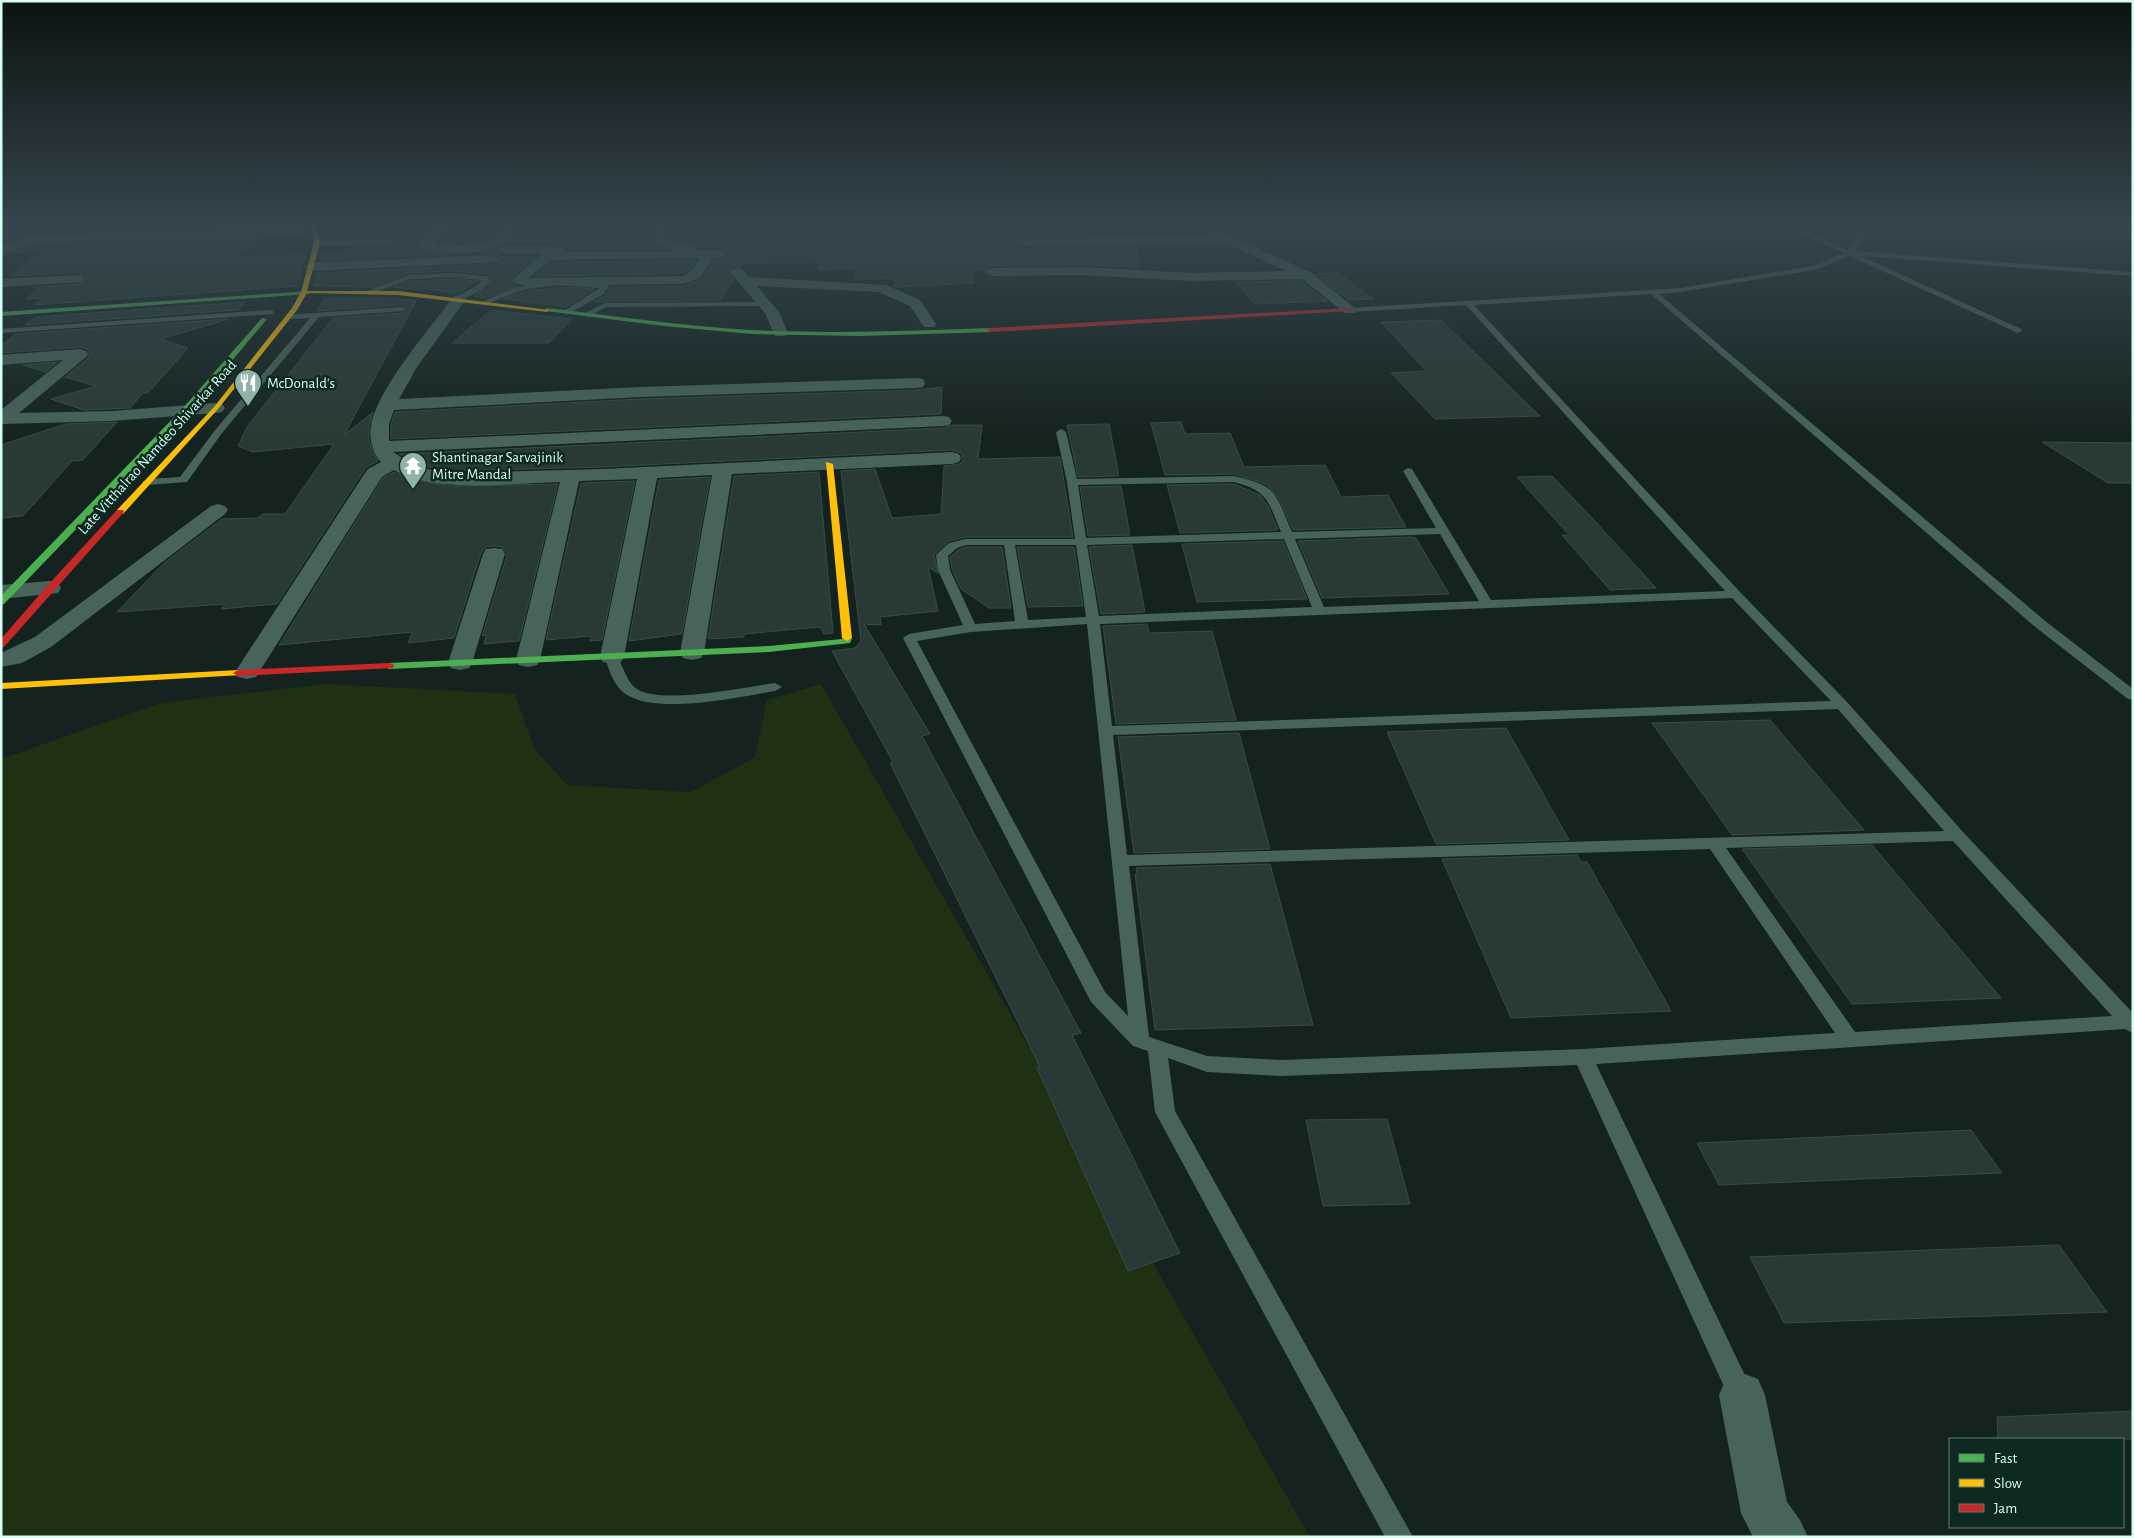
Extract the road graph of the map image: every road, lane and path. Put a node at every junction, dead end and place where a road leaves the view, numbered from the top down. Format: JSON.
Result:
{"nodes":[{"id":1,"x":220,"y":298,"type":"edge"},
{"id":2,"x":280,"y":298,"type":"edge"},
{"id":3,"x":300,"y":298,"type":"edge"},
{"id":4,"x":443,"y":298,"type":"edge"},
{"id":5,"x":497,"y":298,"type":"edge"},
{"id":6,"x":592,"y":298,"type":"edge"},
{"id":7,"x":760,"y":298,"type":"edge"},
{"id":8,"x":903,"y":298,"type":"edge"},
{"id":9,"x":1334,"y":298,"type":"edge"},
{"id":10,"x":1556,"y":298,"type":"edge"},
{"id":11,"x":1660,"y":298,"type":"edge"},
{"id":12,"x":1945,"y":298,"type":"edge"},
{"id":13,"x":459,"y":299,"type":"junction"},
{"id":14,"x":486,"y":302,"type":"junction"},
{"id":15,"x":1468,"y":303,"type":"junction"},
{"id":16,"x":765,"y":304,"type":"junction"},
{"id":17,"x":401,"y":310,"type":"dead end"},
{"id":18,"x":1350,"y":310,"type":"junction"},
{"id":19,"x":270,"y":312,"type":"junction"},
{"id":20,"x":568,"y":312,"type":"junction"},
{"id":21,"x":1,"y":314,"type":"edge"},
{"id":22,"x":586,"y":314,"type":"junction"},
{"id":23,"x":317,"y":315,"type":"junction"},
{"id":24,"x":289,"y":316,"type":"junction"},
{"id":25,"x":929,"y":324,"type":"dead end"},
{"id":26,"x":2018,"y":331,"type":"dead end"},
{"id":27,"x":1,"y":332,"type":"edge"},
{"id":28,"x":780,"y":333,"type":"junction"},
{"id":29,"x":1,"y":360,"type":"edge"},
{"id":30,"x":917,"y":383,"type":"dead end"},
{"id":31,"x":387,"y":405,"type":"junction"},
{"id":32,"x":216,"y":408,"type":"junction"},
{"id":33,"x":186,"y":410,"type":"junction"},
{"id":34,"x":1,"y":419,"type":"edge"},
{"id":35,"x":943,"y":420,"type":"dead end"},
{"id":36,"x":219,"y":432,"type":"junction"},
{"id":37,"x":1061,"y":432,"type":"dead end"},
{"id":38,"x":192,"y":433,"type":"junction"},
{"id":39,"x":388,"y":455,"type":"junction"},
{"id":40,"x":952,"y":458,"type":"dead end"},
{"id":41,"x":829,"y":464,"type":"junction"},
{"id":42,"x":722,"y":469,"type":"junction"},
{"id":43,"x":1408,"y":471,"type":"dead end"},
{"id":44,"x":648,"y":473,"type":"junction"},
{"id":45,"x":571,"y":476,"type":"junction"},
{"id":46,"x":148,"y":482,"type":"junction"},
{"id":47,"x":1072,"y":482,"type":"junction"},
{"id":48,"x":218,"y":510,"type":"dead end"},
{"id":49,"x":1442,"y":531,"type":"junction"},
{"id":50,"x":1288,"y":536,"type":"junction"},
{"id":51,"x":1009,"y":542,"type":"junction"},
{"id":52,"x":1081,"y":542,"type":"junction"},
{"id":53,"x":494,"y":554,"type":"dead end"},
{"id":54,"x":50,"y":588,"type":"junction"},
{"id":55,"x":1735,"y":594,"type":"junction"},
{"id":56,"x":4,"y":595,"type":"edge"},
{"id":57,"x":1487,"y":604,"type":"junction"},
{"id":58,"x":1320,"y":611,"type":"junction"},
{"id":59,"x":1093,"y":620,"type":"junction"},
{"id":60,"x":1022,"y":624,"type":"junction"},
{"id":61,"x":971,"y":628,"type":"junction"},
{"id":62,"x":1,"y":645,"type":"edge"},
{"id":63,"x":692,"y":653,"type":"junction"},
{"id":64,"x":612,"y":657,"type":"junction"},
{"id":65,"x":1,"y":660,"type":"edge"},
{"id":66,"x":528,"y":660,"type":"junction"},
{"id":67,"x":460,"y":663,"type":"junction"},
{"id":68,"x":247,"y":672,"type":"junction"},
{"id":69,"x":1,"y":686,"type":"edge"},
{"id":70,"x":775,"y":688,"type":"dead end"},
{"id":71,"x":2133,"y":696,"type":"edge"},
{"id":72,"x":1842,"y":705,"type":"junction"},
{"id":73,"x":1105,"y":731,"type":"junction"},
{"id":74,"x":1957,"y":836,"type":"junction"},
{"id":75,"x":1714,"y":844,"type":"junction"},
{"id":76,"x":1120,"y":862,"type":"junction"},
{"id":77,"x":2131,"y":1024,"type":"edge"},
{"id":78,"x":1850,"y":1040,"type":"junction"},
{"id":79,"x":1148,"y":1044,"type":"junction"},
{"id":80,"x":1584,"y":1057,"type":"junction"},
{"id":81,"x":1742,"y":1395,"type":"joint"},
{"id":82,"x":1400,"y":1537,"type":"edge"},
{"id":83,"x":1783,"y":1537,"type":"edge"}],
"edges":[{"from":1,"to":21,"type":"street"},
{"from":2,"to":19,"type":"street","name":"Late Vitthalrao Namdeo Shivarkar Road"},
{"from":3,"to":24,"type":"street","name":"Late Vitthalrao Namdeo Shivarkar Road"},
{"from":4,"to":13,"type":"street"},
{"from":5,"to":14,"type":"lane"},
{"from":6,"to":20,"type":"lane"},
{"from":7,"to":16,"type":"street"},
{"from":8,"to":25,"type":"street"},
{"from":9,"to":18,"type":"street"},
{"from":10,"to":15,"type":"lane"},
{"from":11,"to":71,"type":"lane"},
{"from":12,"to":26,"type":"lane"},
{"from":13,"to":14,"type":"street"},
{"from":13,"to":31,"type":"street"},
{"from":14,"to":20,"type":"street"},
{"from":15,"to":18,"type":"lane"},
{"from":15,"to":55,"type":"lane"},
{"from":16,"to":22,"type":"lane"},
{"from":16,"to":28,"type":"street"},
{"from":17,"to":23,"type":"lane"},
{"from":18,"to":28,"type":"street"},
{"from":19,"to":27,"type":"lane"},
{"from":19,"to":33,"type":"street","name":"Late Vitthalrao Namdeo Shivarkar Road"},
{"from":20,"to":22,"type":"street"},
{"from":22,"to":28,"type":"street"},
{"from":23,"to":24,"type":"lane"},
{"from":23,"to":36,"type":"lane"},
{"from":24,"to":32,"type":"street","name":"Late Vitthalrao Namdeo Shivarkar Road"},
{"from":29,"to":34,"type":"street"},
{"from":30,"to":31,"type":"street"},
{"from":31,"to":39,"type":"street"},
{"from":32,"to":33,"type":"street"},
{"from":32,"to":38,"type":"street","name":"Late Vitthalrao Namdeo Shivarkar Road"},
{"from":33,"to":34,"type":"street"},
{"from":33,"to":56,"type":"street","name":"Late Vitthalrao Namdeo Shivarkar Road"},
{"from":35,"to":39,"type":"street"},
{"from":36,"to":38,"type":"lane"},
{"from":36,"to":46,"type":"lane"},
{"from":37,"to":47,"type":"lane"},
{"from":38,"to":46,"type":"street","name":"Late Vitthalrao Namdeo Shivarkar Road"},
{"from":39,"to":45,"type":"street"},
{"from":39,"to":68,"type":"street"},
{"from":40,"to":41,"type":"street"},
{"from":41,"to":42,"type":"street"},
{"from":41,"to":63,"type":"street"},
{"from":42,"to":44,"type":"street"},
{"from":42,"to":63,"type":"street"},
{"from":43,"to":49,"type":"lane"},
{"from":44,"to":45,"type":"street"},
{"from":44,"to":64,"type":"street"},
{"from":45,"to":66,"type":"street"},
{"from":46,"to":54,"type":"street","name":"Late Vitthalrao Namdeo Shivarkar Road"},
{"from":47,"to":50,"type":"lane"},
{"from":47,"to":52,"type":"lane"},
{"from":48,"to":65,"type":"street"},
{"from":49,"to":50,"type":"lane"},
{"from":49,"to":57,"type":"lane"},
{"from":50,"to":52,"type":"lane"},
{"from":50,"to":58,"type":"lane"},
{"from":51,"to":52,"type":"lane"},
{"from":51,"to":60,"type":"lane"},
{"from":51,"to":61,"type":"lane"},
{"from":52,"to":59,"type":"lane"},
{"from":53,"to":67,"type":"street"},
{"from":54,"to":56,"type":"street"},
{"from":54,"to":62,"type":"street","name":"Late Vitthalrao Namdeo Shivarkar Road"},
{"from":55,"to":57,"type":"lane"},
{"from":55,"to":72,"type":"lane"},
{"from":57,"to":58,"type":"lane"},
{"from":58,"to":59,"type":"lane"},
{"from":59,"to":60,"type":"lane"},
{"from":59,"to":73,"type":"lane"},
{"from":60,"to":61,"type":"lane"},
{"from":61,"to":79,"type":"lane"},
{"from":63,"to":64,"type":"street"},
{"from":64,"to":66,"type":"street"},
{"from":64,"to":70,"type":"lane"},
{"from":66,"to":67,"type":"street"},
{"from":67,"to":68,"type":"street"},
{"from":68,"to":69,"type":"street"},
{"from":72,"to":73,"type":"lane"},
{"from":72,"to":74,"type":"lane"},
{"from":73,"to":76,"type":"lane"},
{"from":74,"to":75,"type":"lane"},
{"from":74,"to":77,"type":"lane"},
{"from":75,"to":76,"type":"lane"},
{"from":75,"to":78,"type":"lane"},
{"from":76,"to":79,"type":"lane"},
{"from":77,"to":78,"type":"lane"},
{"from":78,"to":80,"type":"lane"},
{"from":79,"to":80,"type":"lane"},
{"from":79,"to":82,"type":"lane"},
{"from":80,"to":81,"type":"lane"},
{"from":81,"to":83,"type":"street"}]}
